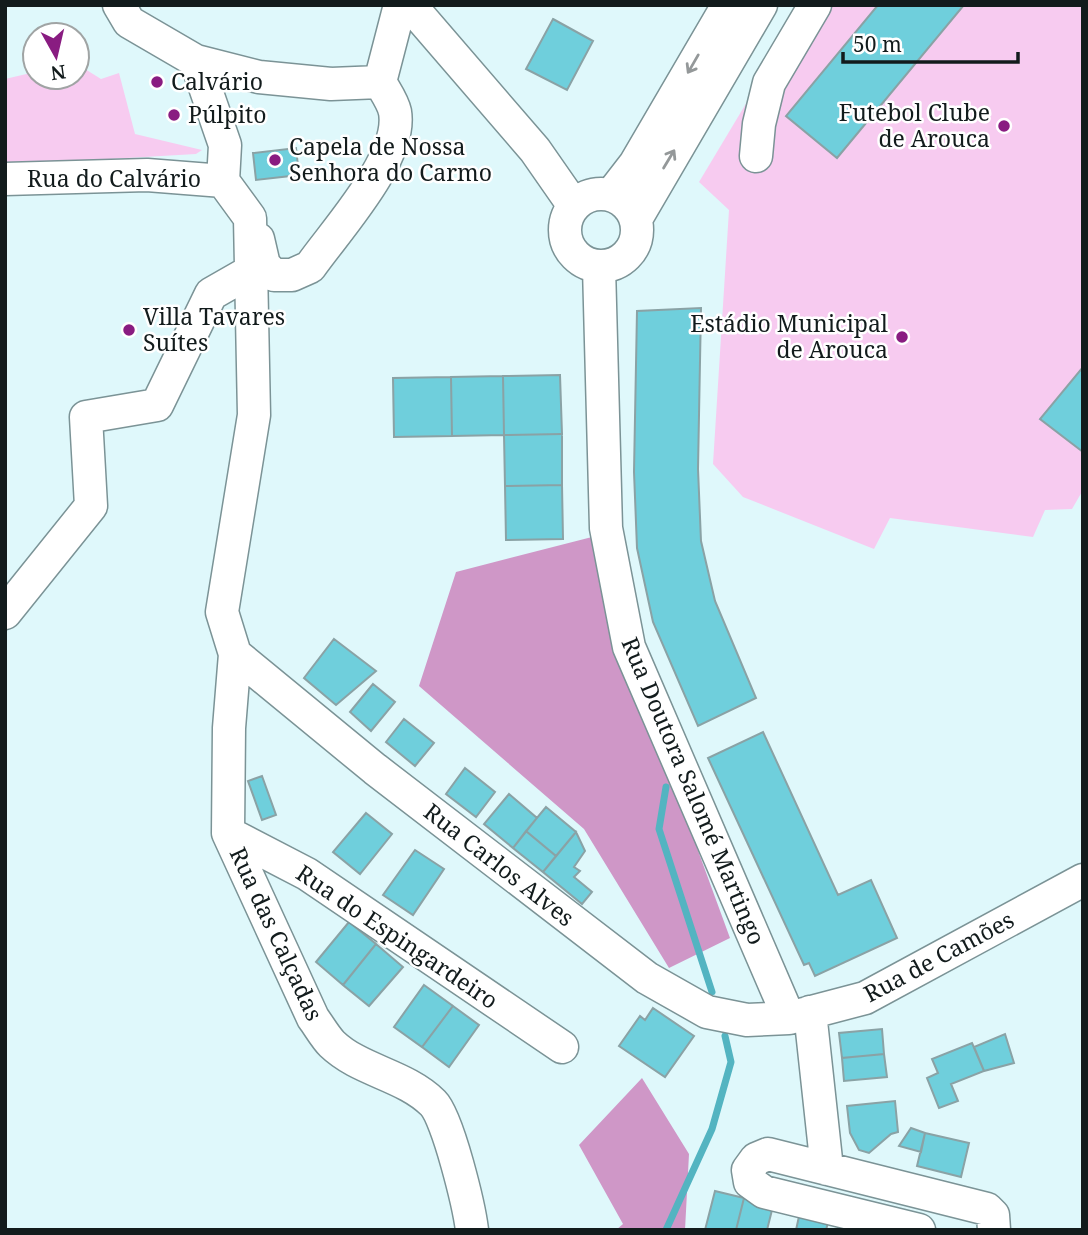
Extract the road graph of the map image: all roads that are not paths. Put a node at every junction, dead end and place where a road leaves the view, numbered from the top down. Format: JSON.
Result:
{"nodes":[{"id":1,"x":119,"y":5,"type":"edge"},
{"id":2,"x":400,"y":5,"type":"edge"},
{"id":3,"x":410,"y":5,"type":"edge"},
{"id":4,"x":728,"y":5,"type":"edge"},
{"id":5,"x":761,"y":5,"type":"edge"},
{"id":6,"x":815,"y":5,"type":"edge"},
{"id":7,"x":196,"y":61,"type":"junction"},
{"id":8,"x":380,"y":82,"type":"junction"},
{"id":9,"x":755,"y":156,"type":"dead end"},
{"id":10,"x":5,"y":179,"type":"edge"},
{"id":11,"x":222,"y":181,"type":"junction"},
{"id":12,"x":611,"y":195,"type":"junction"},
{"id":13,"x":574,"y":206,"type":"junction"},
{"id":14,"x":244,"y":211,"type":"junction"},
{"id":15,"x":636,"y":219,"type":"junction"},
{"id":16,"x":599,"y":267,"type":"junction"},
{"id":17,"x":253,"y":270,"type":"junction"},
{"id":18,"x":5,"y":612,"type":"edge"},
{"id":19,"x":235,"y":654,"type":"junction"},
{"id":20,"x":228,"y":833,"type":"junction"},
{"id":21,"x":1083,"y":880,"type":"edge"},
{"id":22,"x":799,"y":1015,"type":"junction"},
{"id":23,"x":562,"y":1047,"type":"dead end"},
{"id":24,"x":827,"y":1169,"type":"junction"},
{"id":25,"x":472,"y":1230,"type":"edge"},
{"id":26,"x":919,"y":1230,"type":"edge"},
{"id":27,"x":994,"y":1230,"type":"edge"}],
"edges":[{"from":1,"to":7,"type":"street"},
{"from":2,"to":8,"type":"street"},
{"from":3,"to":13,"type":"street"},
{"from":4,"to":12,"type":"street","one_way":true},
{"from":15,"to":5,"type":"street","one_way":true},
{"from":6,"to":9,"type":"street"},
{"from":7,"to":8,"type":"street"},
{"from":7,"to":11,"type":"street"},
{"from":8,"to":14,"type":"street"},
{"from":10,"to":11,"type":"street","name":"Rua do Calvário"},
{"from":11,"to":14,"type":"street"},
{"from":12,"to":13,"type":"street"},
{"from":12,"to":15,"type":"street"},
{"from":13,"to":16,"type":"street"},
{"from":14,"to":17,"type":"street"},
{"from":15,"to":16,"type":"street"},
{"from":16,"to":22,"type":"street","name":"Rua Doutora Salomé Martingo"},
{"from":17,"to":18,"type":"street"},
{"from":17,"to":19,"type":"street"},
{"from":19,"to":20,"type":"street","name":"Rua das Calçadas"},
{"from":19,"to":22,"type":"street","name":"Rua Carlos Alves"},
{"from":20,"to":23,"type":"street","name":"Rua do Espingardeiro"},
{"from":20,"to":25,"type":"street","name":"Rua das Calçadas"},
{"from":21,"to":22,"type":"street","name":"Rua de Camões"},
{"from":22,"to":24,"type":"street","name":"Rua Doutora Salomé Martingo"},
{"from":24,"to":26,"type":"street"},
{"from":24,"to":27,"type":"street"}]}
